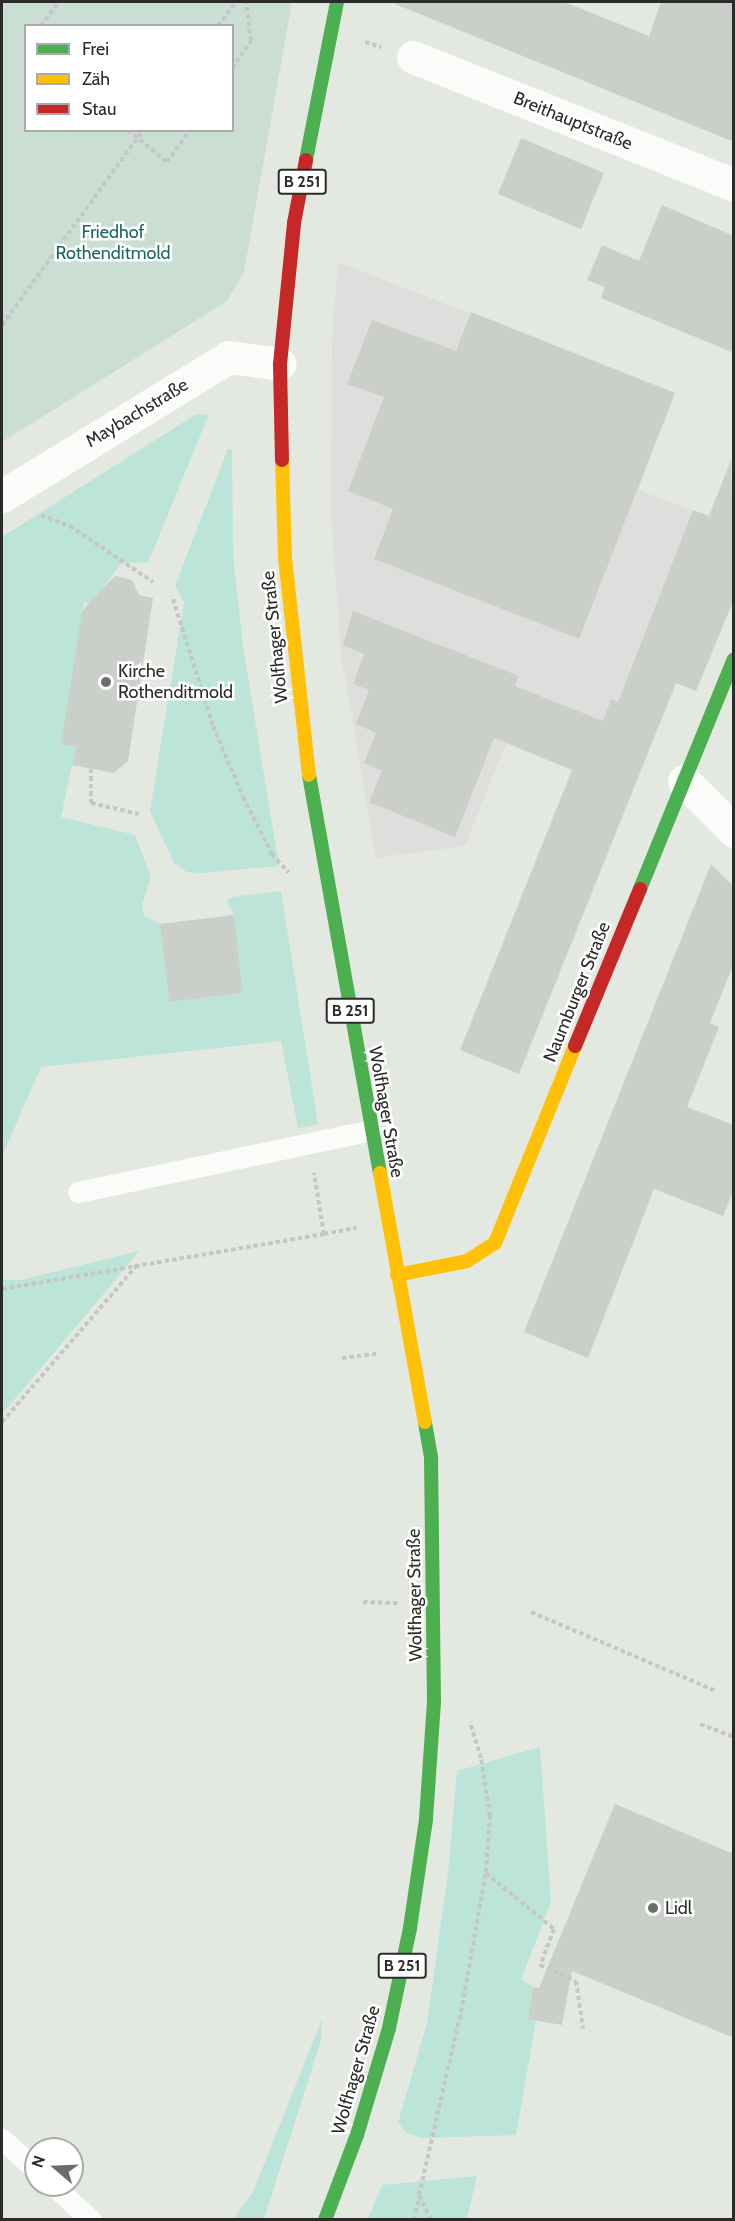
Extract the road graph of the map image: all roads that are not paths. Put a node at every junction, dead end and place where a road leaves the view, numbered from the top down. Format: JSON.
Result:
{"nodes":[{"id":1,"x":337,"y":2,"type":"edge"},
{"id":2,"x":413,"y":57,"type":"road end"},
{"id":3,"x":734,"y":185,"type":"edge"},
{"id":4,"x":280,"y":364,"type":"junction"},
{"id":5,"x":11,"y":491,"type":"edge"},
{"id":6,"x":734,"y":659,"type":"edge"},
{"id":7,"x":684,"y":780,"type":"junction"},
{"id":8,"x":734,"y":831,"type":"edge"},
{"id":9,"x":371,"y":1130,"type":"junction"},
{"id":10,"x":78,"y":1192,"type":"dead end"},
{"id":11,"x":397,"y":1275,"type":"junction"},
{"id":12,"x":2,"y":2139,"type":"edge"},
{"id":13,"x":24,"y":2159,"type":"edge"},
{"id":14,"x":66,"y":2197,"type":"edge"},
{"id":15,"x":92,"y":2220,"type":"edge"},
{"id":16,"x":325,"y":2220,"type":"edge"}],
"edges":[{"from":1,"to":4,"type":"main road","name":"Wolfhager Straße","number":"B 251"},
{"from":2,"to":3,"type":"street","name":"Breithauptstraße"},
{"from":4,"to":5,"type":"street","name":"Maybachstraße"},
{"from":4,"to":9,"type":"main road","name":"Wolfhager Straße","number":"B 251"},
{"from":6,"to":7,"type":"main road","name":"Naumburger Straße"},
{"from":7,"to":8,"type":"street"},
{"from":7,"to":11,"type":"main road","name":"Naumburger Straße"},
{"from":9,"to":10,"type":"lane"},
{"from":9,"to":11,"type":"main road","name":"Wolfhager Straße","number":"B 251"},
{"from":11,"to":16,"type":"main road","name":"Wolfhager Straße","number":"B 251"},
{"from":12,"to":13,"type":"lane"},
{"from":14,"to":15,"type":"lane"}]}
